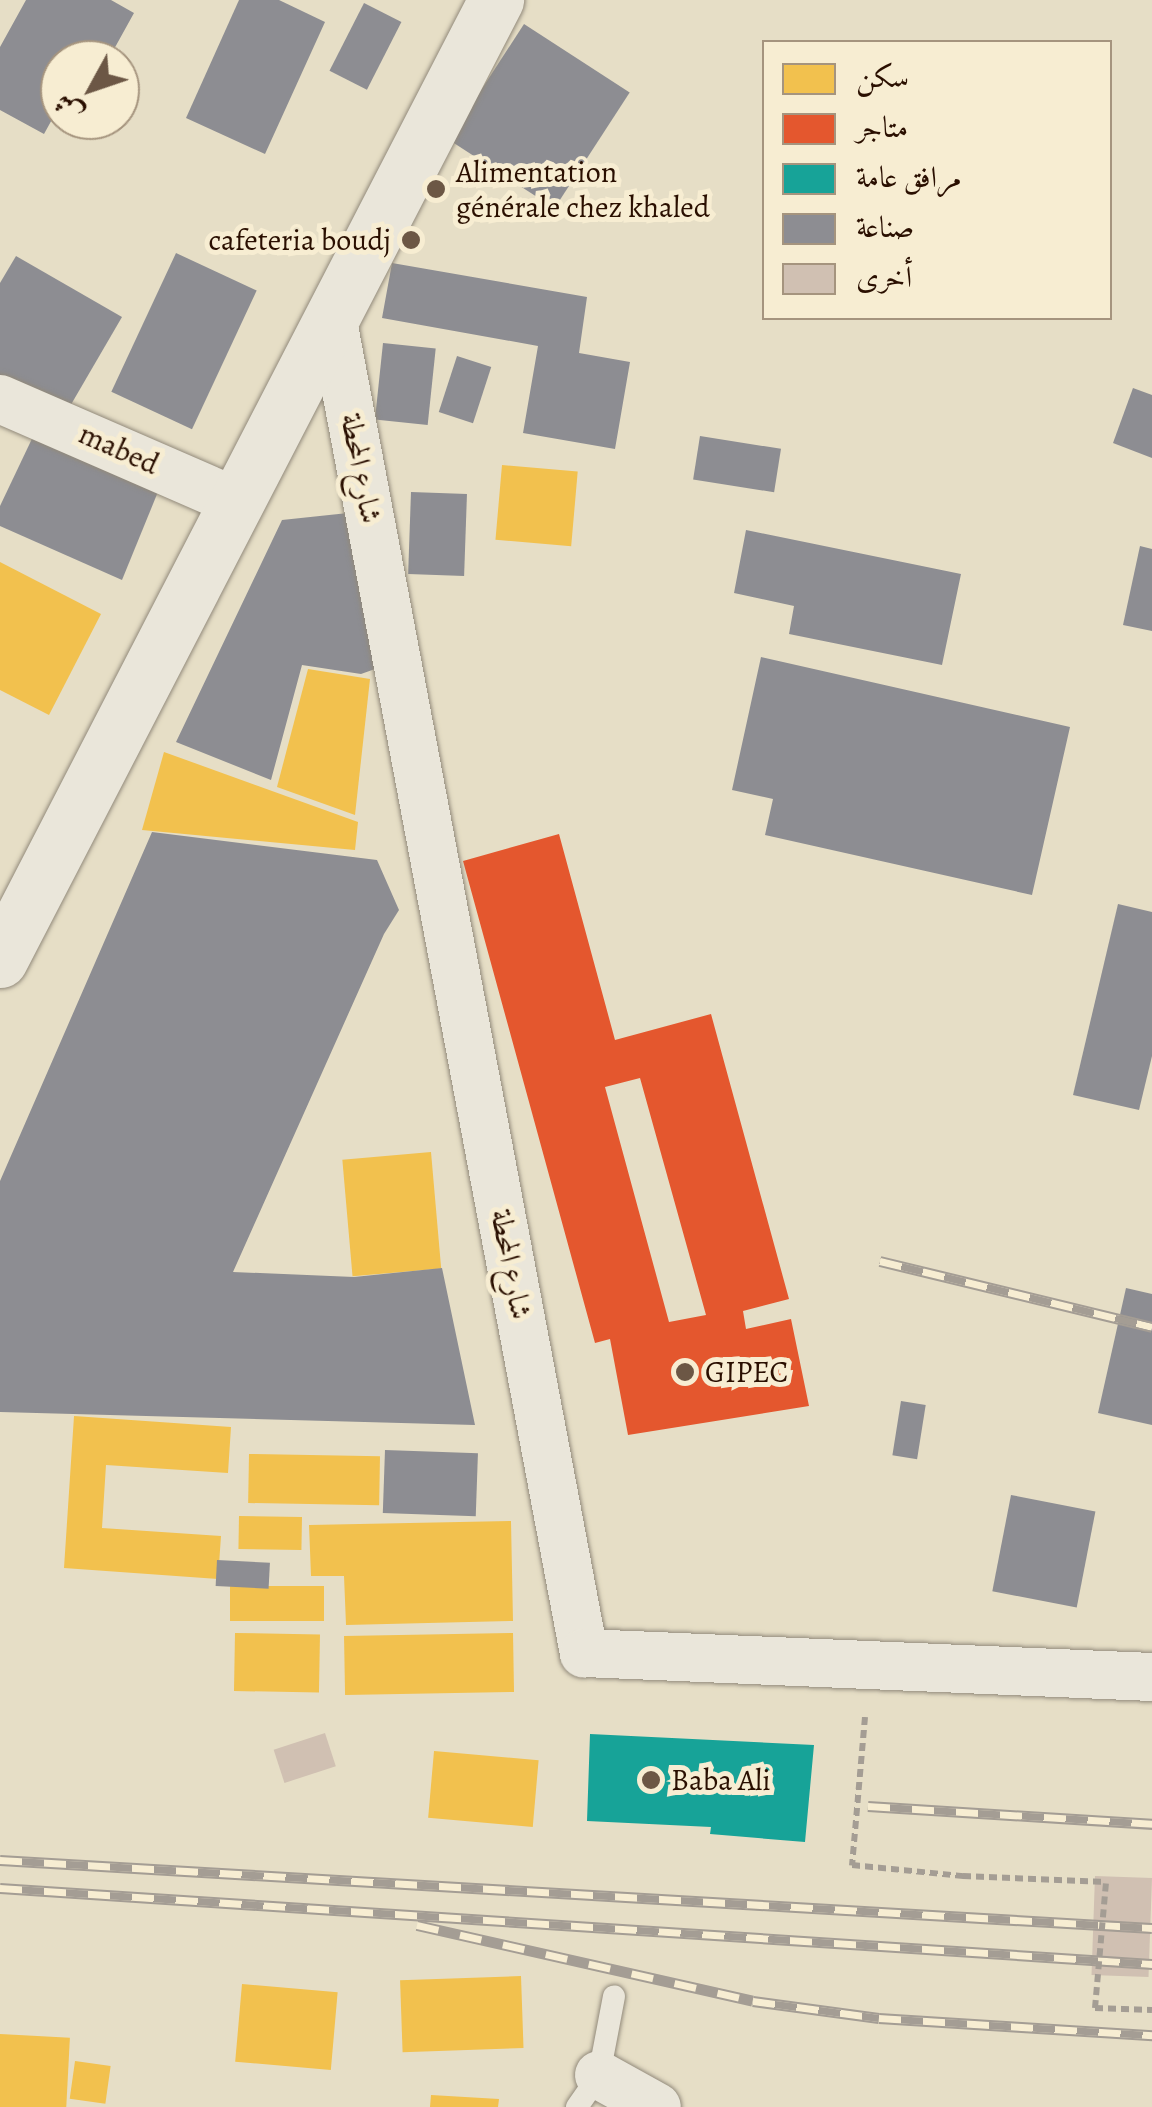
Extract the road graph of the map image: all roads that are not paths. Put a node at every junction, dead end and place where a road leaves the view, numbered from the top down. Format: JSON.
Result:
{"nodes":[{"id":1,"x":496,"y":0,"type":"edge"},
{"id":2,"x":332,"y":316,"type":"junction"},
{"id":3,"x":0,"y":399,"type":"edge"},
{"id":4,"x":236,"y":502,"type":"junction"},
{"id":5,"x":0,"y":960,"type":"edge"},
{"id":6,"x":1152,"y":1677,"type":"edge"},
{"id":7,"x":614,"y":1996,"type":"dead end"},
{"id":8,"x":588,"y":2091,"type":"edge"},
{"id":9,"x":658,"y":2107,"type":"edge"}],
"edges":[{"from":1,"to":2,"type":"main road"},
{"from":2,"to":4,"type":"main road"},
{"from":2,"to":6,"type":"street","name":"شارع المحطة"},
{"from":3,"to":4,"type":"street","name":"mabed"},
{"from":4,"to":5,"type":"main road"},
{"from":7,"to":8,"type":"lane"},
{"from":8,"to":9,"type":"street"}]}
